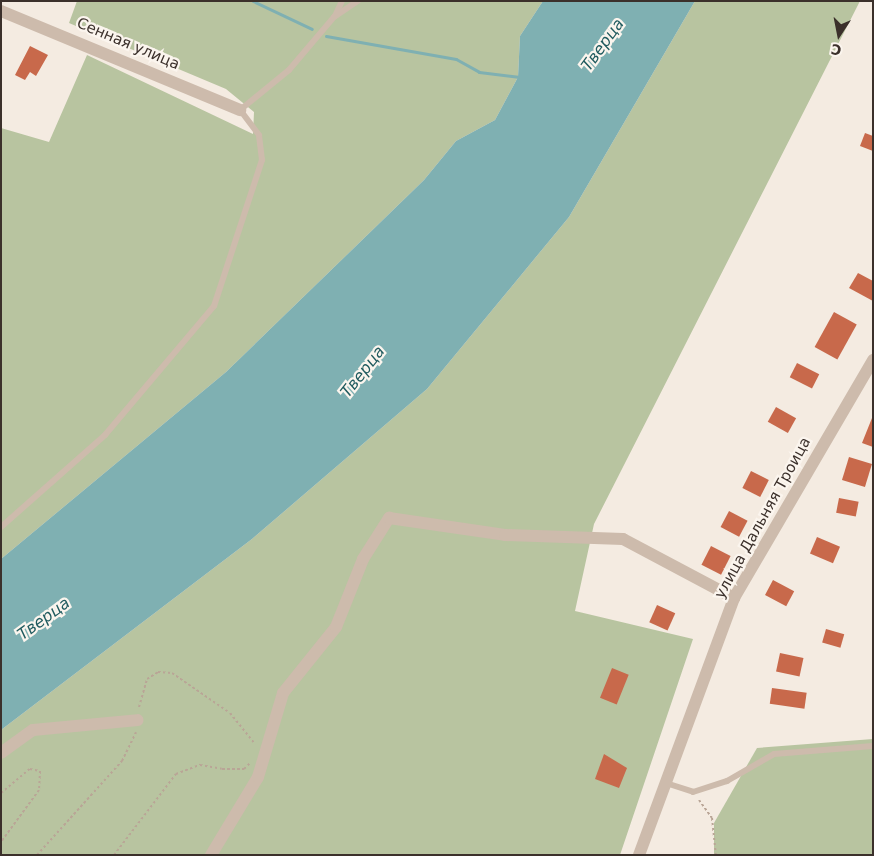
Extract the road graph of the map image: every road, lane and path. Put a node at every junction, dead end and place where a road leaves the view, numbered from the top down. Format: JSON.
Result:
{"nodes":[{"id":1,"x":342,"y":1,"type":"edge"},
{"id":2,"x":358,"y":1,"type":"edge"},
{"id":3,"x":1,"y":11,"type":"edge"},
{"id":4,"x":334,"y":17,"type":"junction"},
{"id":5,"x":240,"y":110,"type":"junction"},
{"id":6,"x":873,"y":360,"type":"edge"},
{"id":7,"x":1,"y":526,"type":"edge"},
{"id":8,"x":734,"y":598,"type":"junction"},
{"id":9,"x":138,"y":720,"type":"junction"},
{"id":10,"x":873,"y":746,"type":"edge"},
{"id":11,"x":1,"y":753,"type":"edge"},
{"id":12,"x":256,"y":753,"type":"dead end"},
{"id":13,"x":255,"y":758,"type":"dead end"},
{"id":14,"x":669,"y":784,"type":"junction"},
{"id":15,"x":693,"y":792,"type":"junction"},
{"id":16,"x":1,"y":793,"type":"edge"},
{"id":17,"x":1,"y":842,"type":"edge"},
{"id":18,"x":38,"y":855,"type":"edge"},
{"id":19,"x":114,"y":855,"type":"edge"},
{"id":20,"x":211,"y":855,"type":"edge"},
{"id":21,"x":639,"y":855,"type":"edge"},
{"id":22,"x":716,"y":855,"type":"edge"}],
"edges":[{"from":1,"to":4,"type":"lane"},
{"from":2,"to":4,"type":"lane"},
{"from":3,"to":5,"type":"street","name":"Сенная улица"},
{"from":4,"to":5,"type":"lane"},
{"from":5,"to":7,"type":"lane"},
{"from":6,"to":8,"type":"street","name":"улица Дальняя Троица"},
{"from":8,"to":14,"type":"street","name":"улица Дальняя Троица"},
{"from":8,"to":20,"type":"street"},
{"from":9,"to":11,"type":"street"},
{"from":9,"to":12,"type":"path"},
{"from":9,"to":18,"type":"path"},
{"from":10,"to":15,"type":"lane"},
{"from":13,"to":19,"type":"path"},
{"from":14,"to":15,"type":"lane"},
{"from":14,"to":21,"type":"street","name":"улица Дальняя Троица"},
{"from":15,"to":22,"type":"path"},
{"from":16,"to":17,"type":"path"}]}
